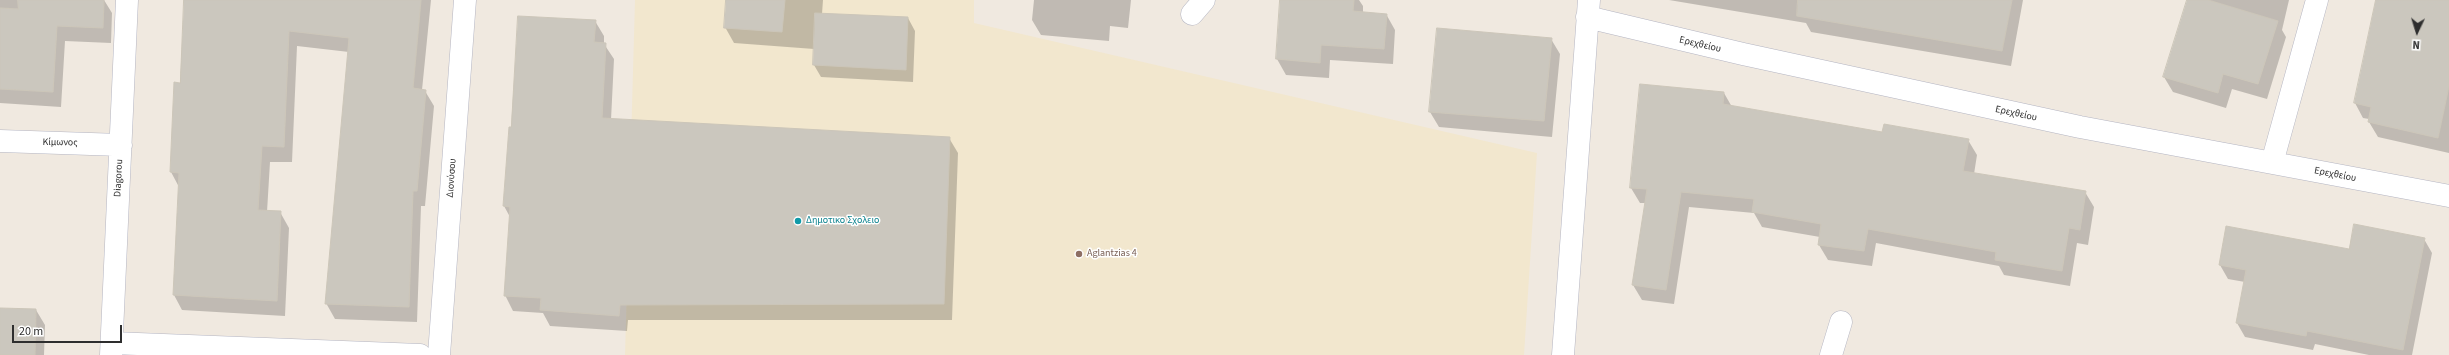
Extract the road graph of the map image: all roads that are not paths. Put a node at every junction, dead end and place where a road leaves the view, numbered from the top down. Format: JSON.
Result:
{"nodes":[{"id":1,"x":127,"y":0,"type":"edge"},
{"id":2,"x":465,"y":0,"type":"edge"},
{"id":3,"x":2317,"y":0,"type":"edge"},
{"id":4,"x":1588,"y":9,"type":"edge"},
{"id":5,"x":0,"y":141,"type":"edge"},
{"id":6,"x":121,"y":144,"type":"junction"},
{"id":7,"x":2272,"y":163,"type":"junction"},
{"id":8,"x":2449,"y":196,"type":"edge"},
{"id":9,"x":1841,"y":322,"type":"dead end"},
{"id":10,"x":112,"y":349,"type":"edge"},
{"id":11,"x":420,"y":355,"type":"edge"},
{"id":12,"x":439,"y":355,"type":"edge"},
{"id":13,"x":1563,"y":355,"type":"edge"},
{"id":14,"x":1831,"y":355,"type":"edge"}],
"edges":[{"from":1,"to":6,"type":"street","name":"Diagorou"},
{"from":2,"to":12,"type":"street","name":"Διονύσου"},
{"from":3,"to":7,"type":"street"},
{"from":4,"to":7,"type":"street","name":"Ερεχθείου"},
{"from":4,"to":13,"type":"street"},
{"from":5,"to":6,"type":"street","name":"Κίμωνος"},
{"from":6,"to":10,"type":"street","name":"Diagorou"},
{"from":7,"to":8,"type":"street","name":"Ερεχθείου"},
{"from":9,"to":14,"type":"street"},
{"from":10,"to":11,"type":"street"}]}
